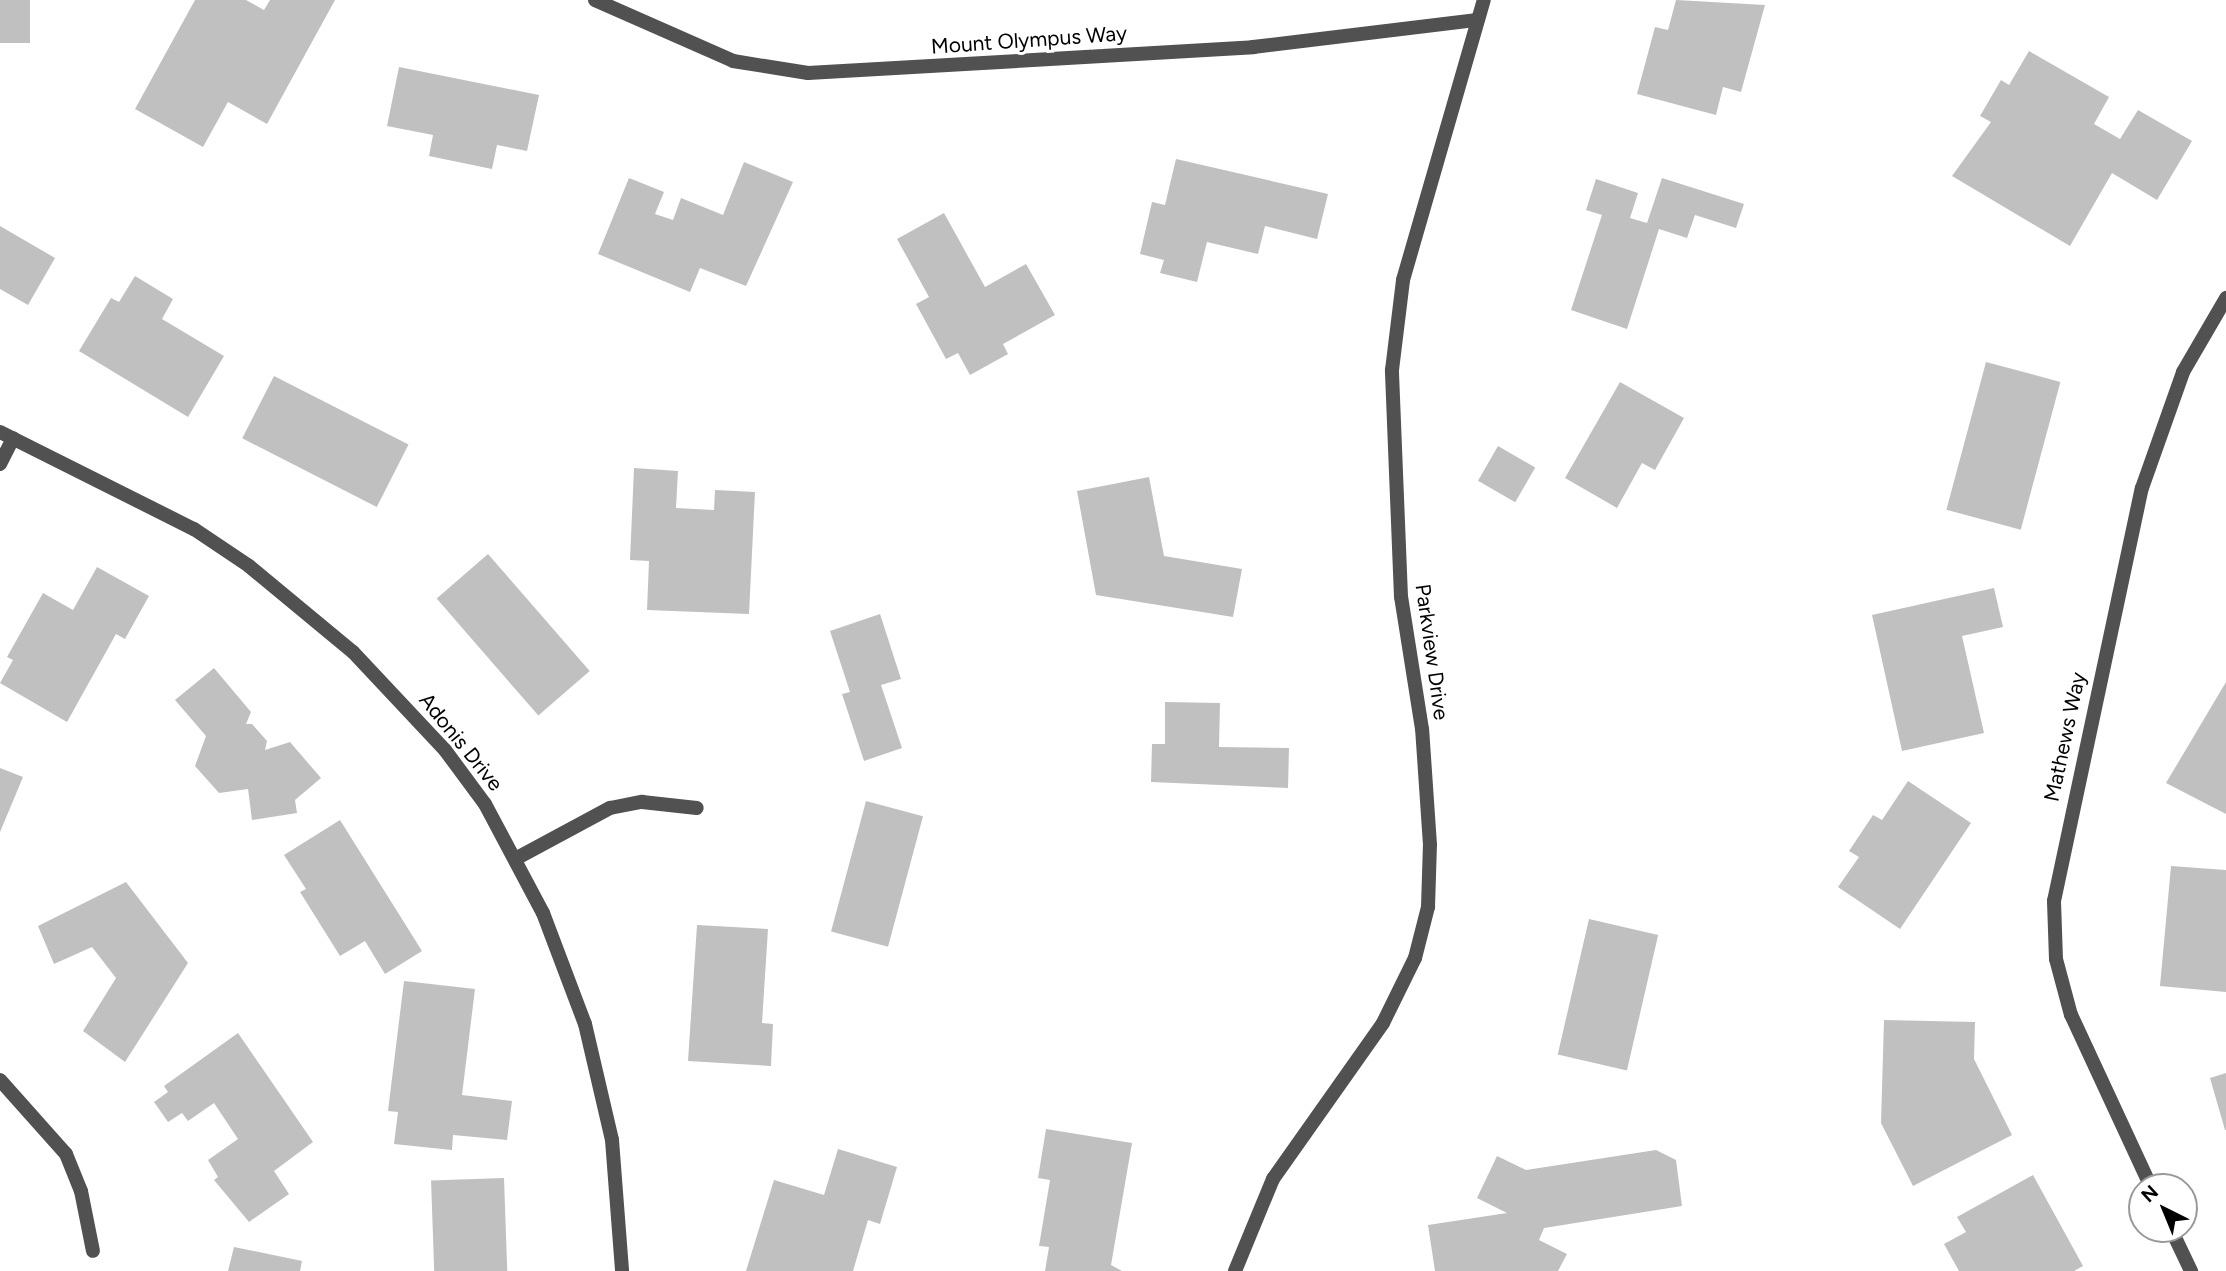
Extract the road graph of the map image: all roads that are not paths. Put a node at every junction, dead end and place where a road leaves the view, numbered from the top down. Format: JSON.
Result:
{"nodes":[{"id":1,"x":595,"y":0,"type":"edge"},
{"id":2,"x":1484,"y":0,"type":"edge"},
{"id":3,"x":1477,"y":20,"type":"junction"},
{"id":4,"x":2226,"y":298,"type":"edge"},
{"id":5,"x":7,"y":435,"type":"edge"},
{"id":6,"x":0,"y":464,"type":"edge"},
{"id":7,"x":696,"y":808,"type":"dead end"},
{"id":8,"x":516,"y":858,"type":"junction"},
{"id":9,"x":0,"y":1080,"type":"edge"},
{"id":10,"x":2144,"y":1173,"type":"edge"},
{"id":11,"x":2178,"y":1243,"type":"edge"},
{"id":12,"x":93,"y":1251,"type":"dead end"},
{"id":13,"x":622,"y":1271,"type":"edge"},
{"id":14,"x":1235,"y":1271,"type":"edge"},
{"id":15,"x":2191,"y":1271,"type":"edge"}],
"edges":[{"from":1,"to":3,"type":"street","name":"Mount Olympus Way"},
{"from":2,"to":3,"type":"street","name":"Parkview Drive"},
{"from":3,"to":14,"type":"street","name":"Parkview Drive"},
{"from":4,"to":10,"type":"street","name":"Mathews Way"},
{"from":5,"to":6,"type":"street"},
{"from":5,"to":8,"type":"street","name":"Adonis Drive"},
{"from":7,"to":8,"type":"street"},
{"from":8,"to":13,"type":"street","name":"Adonis Drive"},
{"from":9,"to":12,"type":"street"},
{"from":11,"to":15,"type":"street"}]}
